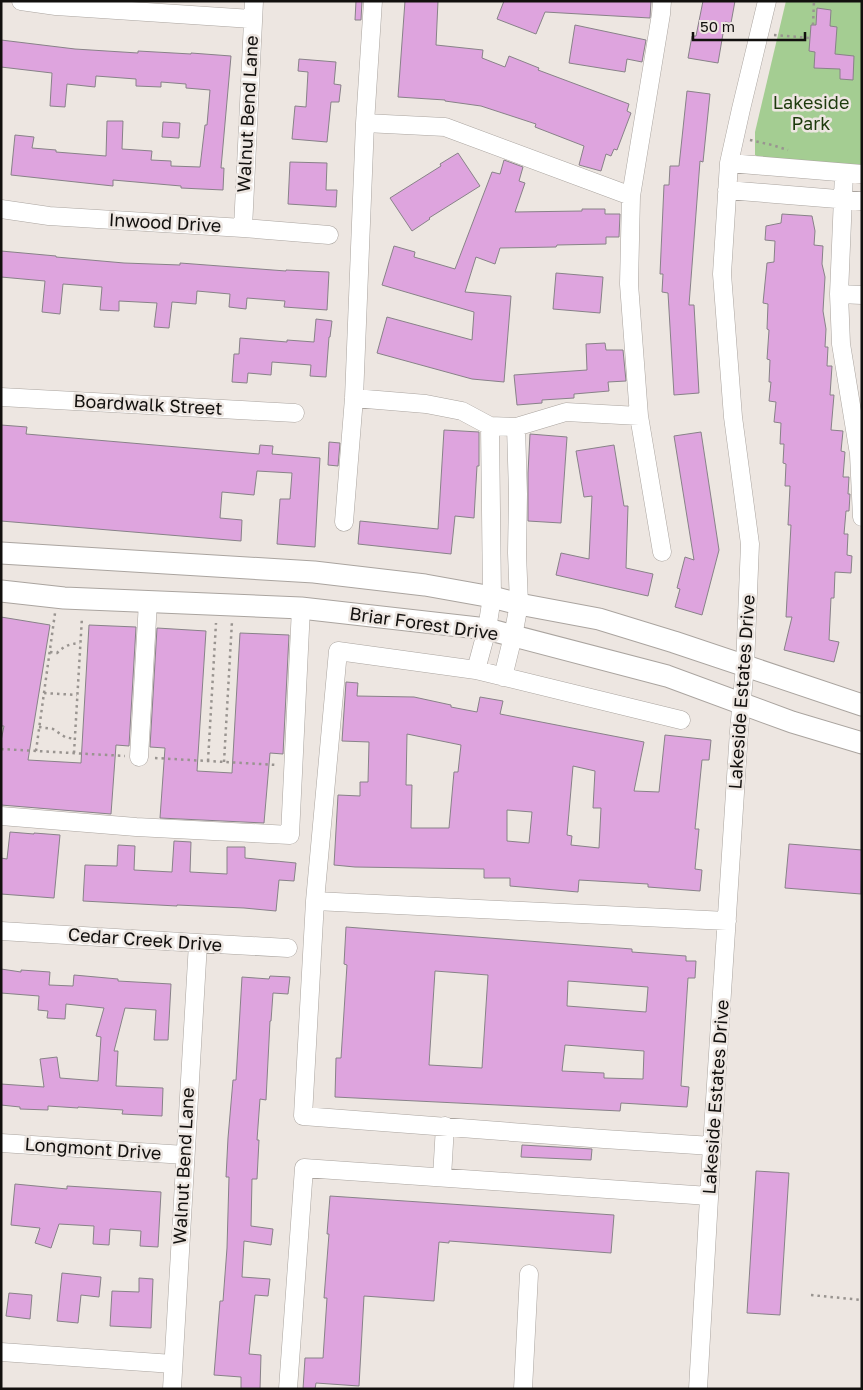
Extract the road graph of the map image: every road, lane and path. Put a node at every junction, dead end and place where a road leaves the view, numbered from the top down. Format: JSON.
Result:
{"nodes":[{"id":1,"x":21,"y":1,"type":"edge"},
{"id":2,"x":254,"y":1,"type":"edge"},
{"id":3,"x":373,"y":1,"type":"edge"},
{"id":4,"x":662,"y":1,"type":"edge"},
{"id":5,"x":767,"y":1,"type":"edge"},
{"id":6,"x":814,"y":1,"type":"edge"},
{"id":7,"x":252,"y":19,"type":"junction"},
{"id":8,"x":812,"y":25,"type":"dead end"},
{"id":9,"x":760,"y":30,"type":"junction"},
{"id":10,"x":810,"y":38,"type":"dead end"},
{"id":11,"x":365,"y":123,"type":"junction"},
{"id":12,"x":735,"y":137,"type":"junction"},
{"id":13,"x":794,"y":152,"type":"dead end"},
{"id":14,"x":729,"y":163,"type":"junction"},
{"id":15,"x":853,"y":174,"type":"edge"},
{"id":16,"x":727,"y":190,"type":"junction"},
{"id":17,"x":631,"y":196,"type":"junction"},
{"id":18,"x":842,"y":200,"type":"junction"},
{"id":19,"x":862,"y":201,"type":"edge"},
{"id":20,"x":1,"y":209,"type":"edge"},
{"id":21,"x":243,"y":228,"type":"junction"},
{"id":22,"x":329,"y":235,"type":"dead end"},
{"id":23,"x":839,"y":294,"type":"junction"},
{"id":24,"x":862,"y":295,"type":"edge"},
{"id":25,"x":1,"y":397,"type":"edge"},
{"id":26,"x":354,"y":398,"type":"junction"},
{"id":27,"x":295,"y":413,"type":"dead end"},
{"id":28,"x":640,"y":416,"type":"junction"},
{"id":29,"x":490,"y":426,"type":"junction"},
{"id":30,"x":516,"y":427,"type":"junction"},
{"id":31,"x":862,"y":517,"type":"edge"},
{"id":32,"x":344,"y":522,"type":"dead end"},
{"id":33,"x":662,"y":552,"type":"dead end"},
{"id":34,"x":1,"y":553,"type":"edge"},
{"id":35,"x":1,"y":591,"type":"edge"},
{"id":36,"x":58,"y":597,"type":"junction"},
{"id":37,"x":492,"y":597,"type":"junction"},
{"id":38,"x":83,"y":599,"type":"junction"},
{"id":39,"x":148,"y":602,"type":"junction"},
{"id":40,"x":519,"y":604,"type":"junction"},
{"id":41,"x":225,"y":605,"type":"junction"},
{"id":42,"x":301,"y":608,"type":"junction"},
{"id":43,"x":487,"y":630,"type":"junction"},
{"id":44,"x":513,"y":636,"type":"junction"},
{"id":45,"x":80,"y":643,"type":"junction"},
{"id":46,"x":50,"y":652,"type":"junction"},
{"id":47,"x":745,"y":666,"type":"junction"},
{"id":48,"x":476,"y":670,"type":"junction"},
{"id":49,"x":503,"y":677,"type":"junction"},
{"id":50,"x":44,"y":693,"type":"junction"},
{"id":51,"x":77,"y":696,"type":"junction"},
{"id":52,"x":741,"y":703,"type":"junction"},
{"id":53,"x":862,"y":705,"type":"edge"},
{"id":54,"x":681,"y":720,"type":"dead end"},
{"id":55,"x":39,"y":727,"type":"junction"},
{"id":56,"x":74,"y":740,"type":"junction"},
{"id":57,"x":862,"y":744,"type":"edge"},
{"id":58,"x":36,"y":751,"type":"dead end"},
{"id":59,"x":74,"y":753,"type":"dead end"},
{"id":60,"x":139,"y":757,"type":"dead end"},
{"id":61,"x":208,"y":761,"type":"dead end"},
{"id":62,"x":224,"y":762,"type":"dead end"},
{"id":63,"x":1,"y":816,"type":"edge"},
{"id":64,"x":315,"y":901,"type":"junction"},
{"id":65,"x":728,"y":921,"type":"junction"},
{"id":66,"x":1,"y":931,"type":"edge"},
{"id":67,"x":198,"y":943,"type":"junction"},
{"id":68,"x":288,"y":948,"type":"dead end"},
{"id":69,"x":445,"y":1126,"type":"junction"},
{"id":70,"x":1,"y":1142,"type":"edge"},
{"id":71,"x":712,"y":1146,"type":"junction"},
{"id":72,"x":185,"y":1155,"type":"junction"},
{"id":73,"x":442,"y":1177,"type":"junction"},
{"id":74,"x":709,"y":1196,"type":"junction"},
{"id":75,"x":530,"y":1274,"type":"dead end"},
{"id":76,"x":811,"y":1295,"type":"dead end"},
{"id":77,"x":862,"y":1300,"type":"edge"},
{"id":78,"x":1,"y":1352,"type":"edge"},
{"id":79,"x":173,"y":1364,"type":"junction"},
{"id":80,"x":172,"y":1389,"type":"edge"},
{"id":81,"x":288,"y":1389,"type":"edge"},
{"id":82,"x":523,"y":1389,"type":"edge"},
{"id":83,"x":698,"y":1389,"type":"edge"}],
"edges":[{"from":1,"to":7,"type":"street"},
{"from":2,"to":7,"type":"street","name":"Walnut Bend Lane"},
{"from":3,"to":11,"type":"street"},
{"from":4,"to":17,"type":"street"},
{"from":5,"to":9,"type":"street","name":"Lakeside Estates Drive"},
{"from":6,"to":8,"type":"path"},
{"from":7,"to":21,"type":"street","name":"Walnut Bend Lane"},
{"from":9,"to":10,"type":"path"},
{"from":9,"to":12,"type":"street","name":"Lakeside Estates Drive"},
{"from":11,"to":17,"type":"street"},
{"from":11,"to":26,"type":"street"},
{"from":12,"to":13,"type":"path"},
{"from":12,"to":14,"type":"street","name":"Lakeside Estates Drive"},
{"from":14,"to":15,"type":"street"},
{"from":14,"to":16,"type":"street","name":"Lakeside Estates Drive"},
{"from":15,"to":18,"type":"street"},
{"from":16,"to":18,"type":"street"},
{"from":16,"to":47,"type":"street","name":"Lakeside Estates Drive"},
{"from":17,"to":28,"type":"street"},
{"from":18,"to":19,"type":"street"},
{"from":18,"to":23,"type":"street"},
{"from":20,"to":21,"type":"street","name":"Inwood Drive"},
{"from":21,"to":22,"type":"street","name":"Inwood Drive"},
{"from":23,"to":24,"type":"street"},
{"from":23,"to":31,"type":"street"},
{"from":25,"to":27,"type":"street","name":"Boardwalk Street"},
{"from":26,"to":29,"type":"street"},
{"from":26,"to":32,"type":"street"},
{"from":28,"to":30,"type":"street"},
{"from":28,"to":33,"type":"street"},
{"from":29,"to":30,"type":"street"},
{"from":29,"to":37,"type":"street"},
{"from":30,"to":40,"type":"street"},
{"from":34,"to":37,"type":"main road","name":"Briar Forest Drive"},
{"from":35,"to":36,"type":"main road","name":"Briar Forest Drive"},
{"from":36,"to":38,"type":"main road","name":"Briar Forest Drive"},
{"from":36,"to":46,"type":"path"},
{"from":37,"to":40,"type":"main road","name":"Briar Forest Drive"},
{"from":37,"to":43,"type":"street"},
{"from":38,"to":39,"type":"main road","name":"Briar Forest Drive"},
{"from":38,"to":45,"type":"path"},
{"from":39,"to":41,"type":"main road","name":"Briar Forest Drive"},
{"from":39,"to":60,"type":"street"},
{"from":40,"to":44,"type":"street"},
{"from":40,"to":47,"type":"main road","name":"Briar Forest Drive"},
{"from":41,"to":42,"type":"main road","name":"Briar Forest Drive"},
{"from":41,"to":61,"type":"path"},
{"from":41,"to":62,"type":"path"},
{"from":42,"to":43,"type":"main road","name":"Briar Forest Drive"},
{"from":42,"to":63,"type":"street"},
{"from":43,"to":44,"type":"main road","name":"Briar Forest Drive"},
{"from":43,"to":48,"type":"street"},
{"from":44,"to":49,"type":"street"},
{"from":44,"to":52,"type":"main road","name":"Briar Forest Drive"},
{"from":45,"to":46,"type":"path"},
{"from":45,"to":51,"type":"path"},
{"from":46,"to":50,"type":"path"},
{"from":47,"to":52,"type":"street","name":"Lakeside Estates Drive"},
{"from":47,"to":53,"type":"main road","name":"Briar Forest Drive"},
{"from":48,"to":49,"type":"street"},
{"from":48,"to":64,"type":"street"},
{"from":49,"to":54,"type":"street"},
{"from":50,"to":51,"type":"path"},
{"from":50,"to":55,"type":"path"},
{"from":51,"to":56,"type":"path"},
{"from":52,"to":57,"type":"main road","name":"Briar Forest Drive"},
{"from":52,"to":65,"type":"street","name":"Lakeside Estates Drive"},
{"from":55,"to":56,"type":"path"},
{"from":55,"to":58,"type":"path"},
{"from":56,"to":59,"type":"path"},
{"from":64,"to":65,"type":"street"},
{"from":64,"to":69,"type":"street"},
{"from":65,"to":71,"type":"street","name":"Lakeside Estates Drive"},
{"from":66,"to":67,"type":"street","name":"Cedar Creek Drive"},
{"from":67,"to":68,"type":"street","name":"Cedar Creek Drive"},
{"from":67,"to":72,"type":"street","name":"Walnut Bend Lane"},
{"from":69,"to":71,"type":"street"},
{"from":69,"to":73,"type":"street"},
{"from":70,"to":72,"type":"street","name":"Longmont Drive"},
{"from":71,"to":74,"type":"street","name":"Lakeside Estates Drive"},
{"from":72,"to":79,"type":"street","name":"Walnut Bend Lane"},
{"from":73,"to":74,"type":"street"},
{"from":73,"to":81,"type":"street"},
{"from":74,"to":83,"type":"street","name":"Lakeside Estates Drive"},
{"from":75,"to":82,"type":"street"},
{"from":76,"to":77,"type":"path"},
{"from":78,"to":79,"type":"street"},
{"from":79,"to":80,"type":"street","name":"Walnut Bend Lane"}]}
